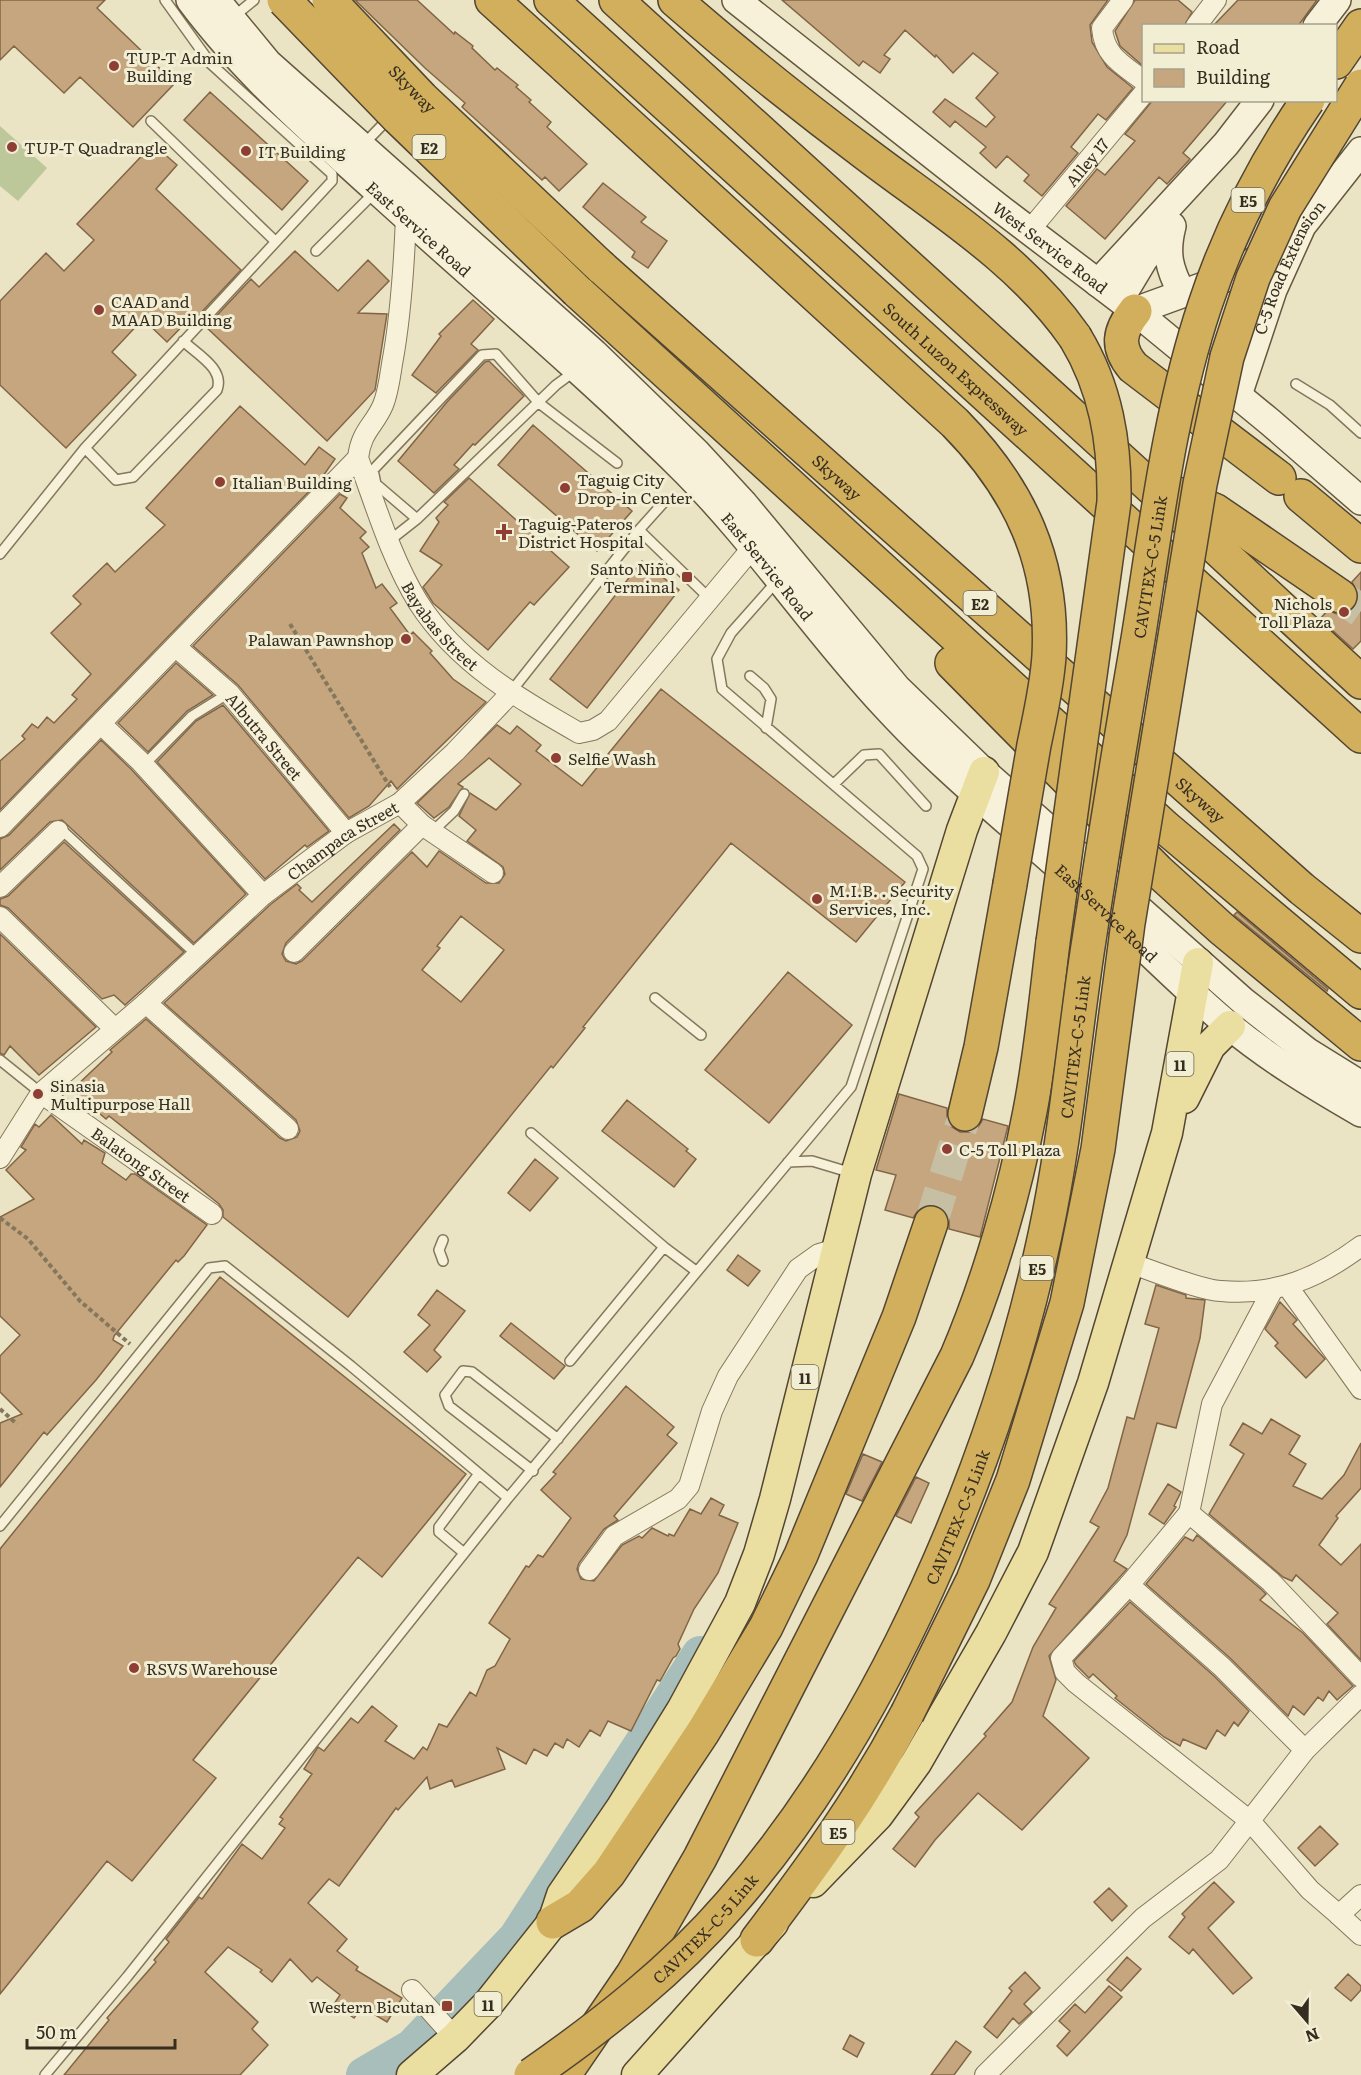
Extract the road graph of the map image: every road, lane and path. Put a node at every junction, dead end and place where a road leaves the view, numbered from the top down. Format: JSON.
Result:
{"nodes":[{"id":1,"x":165,"y":0,"type":"edge"},
{"id":2,"x":190,"y":0,"type":"edge"},
{"id":3,"x":254,"y":0,"type":"edge"},
{"id":4,"x":284,"y":0,"type":"edge"},
{"id":5,"x":330,"y":0,"type":"edge"},
{"id":6,"x":492,"y":0,"type":"edge"},
{"id":7,"x":552,"y":0,"type":"edge"},
{"id":8,"x":616,"y":0,"type":"edge"},
{"id":9,"x":675,"y":0,"type":"edge"},
{"id":10,"x":1124,"y":0,"type":"edge"},
{"id":11,"x":1216,"y":0,"type":"edge"},
{"id":12,"x":1337,"y":0,"type":"edge"},
{"id":13,"x":750,"y":8,"type":"edge"},
{"id":14,"x":220,"y":17,"type":"edge"},
{"id":15,"x":1198,"y":24,"type":"edge"},
{"id":16,"x":1319,"y":24,"type":"edge"},
{"id":17,"x":1361,"y":26,"type":"edge"},
{"id":18,"x":1337,"y":59,"type":"edge"},
{"id":19,"x":1142,"y":80,"type":"edge"},
{"id":20,"x":1361,"y":86,"type":"edge"},
{"id":21,"x":420,"y":87,"type":"dead end"},
{"id":22,"x":1142,"y":94,"type":"edge"},
{"id":23,"x":412,"y":96,"type":"dead end"},
{"id":24,"x":1258,"y":102,"type":"edge"},
{"id":25,"x":1307,"y":102,"type":"edge"},
{"id":26,"x":404,"y":104,"type":"dead end"},
{"id":27,"x":151,"y":121,"type":"dead end"},
{"id":28,"x":1226,"y":144,"type":"junction"},
{"id":29,"x":362,"y":147,"type":"junction"},
{"id":30,"x":1361,"y":151,"type":"edge"},
{"id":31,"x":376,"y":190,"type":"junction"},
{"id":32,"x":406,"y":218,"type":"junction"},
{"id":33,"x":1172,"y":226,"type":"junction"},
{"id":34,"x":1302,"y":226,"type":"junction"},
{"id":35,"x":1029,"y":231,"type":"junction"},
{"id":36,"x":275,"y":241,"type":"junction"},
{"id":37,"x":316,"y":250,"type":"dead end"},
{"id":38,"x":1098,"y":283,"type":"junction"},
{"id":39,"x":1182,"y":293,"type":"junction"},
{"id":40,"x":1128,"y":305,"type":"junction"},
{"id":41,"x":183,"y":341,"type":"junction"},
{"id":42,"x":586,"y":361,"type":"junction"},
{"id":43,"x":1296,"y":384,"type":"dead end"},
{"id":44,"x":1238,"y":395,"type":"junction"},
{"id":45,"x":539,"y":402,"type":"junction"},
{"id":46,"x":1361,"y":433,"type":"edge"},
{"id":47,"x":85,"y":448,"type":"junction"},
{"id":48,"x":358,"y":458,"type":"junction"},
{"id":49,"x":689,"y":460,"type":"junction"},
{"id":50,"x":616,"y":463,"type":"dead end"},
{"id":51,"x":1141,"y":478,"type":"junction"},
{"id":52,"x":665,"y":501,"type":"dead end"},
{"id":53,"x":1361,"y":501,"type":"edge"},
{"id":54,"x":417,"y":519,"type":"junction"},
{"id":55,"x":639,"y":530,"type":"junction"},
{"id":56,"x":389,"y":542,"type":"junction"},
{"id":57,"x":1361,"y":546,"type":"edge"},
{"id":58,"x":753,"y":547,"type":"junction"},
{"id":59,"x":861,"y":550,"type":"junction"},
{"id":60,"x":0,"y":554,"type":"edge"},
{"id":61,"x":788,"y":572,"type":"junction"},
{"id":62,"x":1340,"y":596,"type":"tunnel mouth"},
{"id":63,"x":709,"y":598,"type":"junction"},
{"id":64,"x":290,"y":624,"type":"dead end"},
{"id":65,"x":176,"y":647,"type":"junction"},
{"id":66,"x":750,"y":676,"type":"dead end"},
{"id":67,"x":1361,"y":682,"type":"edge"},
{"id":68,"x":229,"y":693,"type":"junction"},
{"id":69,"x":510,"y":693,"type":"junction"},
{"id":70,"x":101,"y":724,"type":"junction"},
{"id":71,"x":766,"y":728,"type":"junction"},
{"id":72,"x":1361,"y":736,"type":"edge"},
{"id":73,"x":144,"y":765,"type":"junction"},
{"id":74,"x":834,"y":784,"type":"junction"},
{"id":75,"x":979,"y":784,"type":"junction"},
{"id":76,"x":464,"y":794,"type":"dead end"},
{"id":77,"x":400,"y":803,"type":"junction"},
{"id":78,"x":926,"y":806,"type":"dead end"},
{"id":79,"x":0,"y":826,"type":"edge"},
{"id":80,"x":427,"y":829,"type":"junction"},
{"id":81,"x":58,"y":831,"type":"joint"},
{"id":82,"x":345,"y":833,"type":"junction"},
{"id":83,"x":493,"y":873,"type":"dead end"},
{"id":84,"x":0,"y":887,"type":"edge"},
{"id":85,"x":262,"y":895,"type":"junction"},
{"id":86,"x":0,"y":917,"type":"edge"},
{"id":87,"x":1361,"y":936,"type":"edge"},
{"id":88,"x":294,"y":952,"type":"dead end"},
{"id":89,"x":197,"y":955,"type":"junction"},
{"id":90,"x":1198,"y":963,"type":"junction"},
{"id":91,"x":1361,"y":992,"type":"edge"},
{"id":92,"x":1193,"y":994,"type":"junction"},
{"id":93,"x":655,"y":998,"type":"dead end"},
{"id":94,"x":146,"y":1003,"type":"junction"},
{"id":95,"x":1230,"y":1026,"type":"junction"},
{"id":96,"x":115,"y":1029,"type":"junction"},
{"id":97,"x":701,"y":1035,"type":"dead end"},
{"id":98,"x":1361,"y":1044,"type":"edge"},
{"id":99,"x":0,"y":1060,"type":"edge"},
{"id":100,"x":1361,"y":1084,"type":"edge"},
{"id":101,"x":41,"y":1093,"type":"junction"},
{"id":102,"x":1361,"y":1113,"type":"edge"},
{"id":103,"x":965,"y":1114,"type":"tunnel mouth"},
{"id":104,"x":288,"y":1129,"type":"dead end"},
{"id":105,"x":531,"y":1133,"type":"dead end"},
{"id":106,"x":1167,"y":1134,"type":"junction"},
{"id":107,"x":0,"y":1158,"type":"edge"},
{"id":108,"x":788,"y":1162,"type":"junction"},
{"id":109,"x":856,"y":1174,"type":"junction"},
{"id":110,"x":212,"y":1214,"type":"dead end"},
{"id":111,"x":0,"y":1218,"type":"edge"},
{"id":112,"x":931,"y":1223,"type":"tunnel mouth"},
{"id":113,"x":443,"y":1240,"type":"dead end"},
{"id":114,"x":1361,"y":1246,"type":"edge"},
{"id":115,"x":664,"y":1247,"type":"junction"},
{"id":116,"x":836,"y":1250,"type":"junction"},
{"id":117,"x":444,"y":1261,"type":"dead end"},
{"id":118,"x":1129,"y":1263,"type":"junction"},
{"id":119,"x":696,"y":1271,"type":"junction"},
{"id":120,"x":1280,"y":1288,"type":"junction"},
{"id":121,"x":142,"y":1354,"type":"junction"},
{"id":122,"x":570,"y":1360,"type":"dead end"},
{"id":123,"x":1361,"y":1389,"type":"edge"},
{"id":124,"x":0,"y":1409,"type":"edge"},
{"id":125,"x":17,"y":1425,"type":"dead end"},
{"id":126,"x":558,"y":1439,"type":"junction"},
{"id":127,"x":533,"y":1471,"type":"junction"},
{"id":128,"x":478,"y":1475,"type":"junction"},
{"id":129,"x":508,"y":1498,"type":"junction"},
{"id":130,"x":1189,"y":1513,"type":"junction"},
{"id":131,"x":0,"y":1526,"type":"edge"},
{"id":132,"x":464,"y":1553,"type":"junction"},
{"id":133,"x":589,"y":1570,"type":"dead end"},
{"id":134,"x":1129,"y":1585,"type":"junction"},
{"id":135,"x":1361,"y":1677,"type":"edge"},
{"id":136,"x":1361,"y":1695,"type":"edge"},
{"id":137,"x":1305,"y":1750,"type":"junction"},
{"id":138,"x":1250,"y":1821,"type":"junction"},
{"id":139,"x":1361,"y":1895,"type":"edge"},
{"id":140,"x":1339,"y":1915,"type":"junction"},
{"id":141,"x":553,"y":1922,"type":"junction"},
{"id":142,"x":1361,"y":1935,"type":"edge"},
{"id":143,"x":757,"y":1940,"type":"junction"},
{"id":144,"x":417,"y":1996,"type":"dead end"},
{"id":145,"x":449,"y":2032,"type":"junction"},
{"id":146,"x":45,"y":2075,"type":"edge"},
{"id":147,"x":412,"y":2075,"type":"edge"},
{"id":148,"x":531,"y":2075,"type":"edge"},
{"id":149,"x":564,"y":2075,"type":"edge"},
{"id":150,"x":637,"y":2075,"type":"edge"},
{"id":151,"x":985,"y":2075,"type":"edge"}],
"edges":[{"from":1,"to":36,"type":"lane"},
{"from":2,"to":14,"type":"main road","name":"East Service Road"},
{"from":3,"to":14,"type":"lane"},
{"from":4,"to":59,"type":"highway","name":"Skyway","number":"E2","bridge":true},
{"from":5,"to":87,"type":"highway","name":"Skyway","number":"E2","bridge":true},
{"from":6,"to":103,"type":"highway","bridge":true},
{"from":7,"to":72,"type":"highway","name":"South Luzon Expressway"},
{"from":8,"to":51,"type":"highway"},
{"from":9,"to":149,"type":"highway","bridge":true},
{"from":10,"to":19,"type":"street"},
{"from":11,"to":15,"type":"street"},
{"from":12,"to":16,"type":"main road"},
{"from":13,"to":35,"type":"main road","name":"West Service Road"},
{"from":14,"to":29,"type":"main road","name":"East Service Road"},
{"from":14,"to":31,"type":"main road","name":"East Service Road"},
{"from":17,"to":18,"type":"highway"},
{"from":20,"to":143,"type":"highway","number":"E5","bridge":true},
{"from":21,"to":23,"type":"lane"},
{"from":22,"to":35,"type":"street","name":"Alley 17"},
{"from":24,"to":28,"type":"main road"},
{"from":25,"to":148,"type":"highway","name":"CAVITEX–C-5 Link","number":"E5","bridge":true},
{"from":26,"to":29,"type":"lane"},
{"from":27,"to":36,"type":"lane"},
{"from":28,"to":33,"type":"main road"},
{"from":28,"to":38,"type":"main road"},
{"from":29,"to":42,"type":"main road","name":"East Service Road"},
{"from":30,"to":34,"type":"main road","name":"C-5 Road Extension"},
{"from":31,"to":32,"type":"main road","name":"East Service Road"},
{"from":31,"to":37,"type":"lane"},
{"from":32,"to":42,"type":"main road","name":"East Service Road"},
{"from":32,"to":48,"type":"street"},
{"from":33,"to":39,"type":"main road"},
{"from":33,"to":40,"type":"main road"},
{"from":34,"to":39,"type":"main road"},
{"from":34,"to":44,"type":"main road","name":"C-5 Road Extension"},
{"from":35,"to":38,"type":"main road","name":"West Service Road"},
{"from":36,"to":41,"type":"lane"},
{"from":38,"to":40,"type":"main road","name":"West Service Road"},
{"from":39,"to":40,"type":"main road"},
{"from":40,"to":44,"type":"main road","name":"West Service Road"},
{"from":40,"to":57,"type":"highway"},
{"from":41,"to":47,"type":"lane"},
{"from":41,"to":47,"type":"lane"},
{"from":42,"to":45,"type":"lane"},
{"from":42,"to":49,"type":"main road","name":"East Service Road"},
{"from":43,"to":46,"type":"lane"},
{"from":44,"to":53,"type":"main road","name":"West Service Road"},
{"from":45,"to":50,"type":"lane"},
{"from":45,"to":54,"type":"lane"},
{"from":45,"to":54,"type":"lane"},
{"from":47,"to":60,"type":"lane"},
{"from":48,"to":56,"type":"street","name":"Bayabas Street"},
{"from":48,"to":65,"type":"street"},
{"from":49,"to":58,"type":"main road","name":"East Service Road"},
{"from":49,"to":61,"type":"main road","name":"East Service Road"},
{"from":51,"to":62,"type":"highway"},
{"from":51,"to":67,"type":"highway"},
{"from":52,"to":55,"type":"lane","name":"Champaca Street"},
{"from":54,"to":56,"type":"lane"},
{"from":55,"to":63,"type":"lane"},
{"from":55,"to":69,"type":"lane","name":"Champaca Street"},
{"from":56,"to":69,"type":"street","name":"Bayabas Street"},
{"from":58,"to":61,"type":"main road","name":"East Service Road"},
{"from":58,"to":63,"type":"street","name":"Bayabas Street"},
{"from":59,"to":91,"type":"highway","name":"Skyway","number":"E2"},
{"from":59,"to":98,"type":"highway","name":"Skyway","number":"E2"},
{"from":61,"to":71,"type":"lane"},
{"from":61,"to":75,"type":"main road","name":"East Service Road"},
{"from":63,"to":69,"type":"street","name":"Bayabas Street"},
{"from":64,"to":77,"type":"path"},
{"from":65,"to":68,"type":"street","name":"Albutra Street"},
{"from":65,"to":70,"type":"street"},
{"from":66,"to":71,"type":"lane"},
{"from":68,"to":73,"type":"lane"},
{"from":68,"to":82,"type":"street","name":"Albutra Street"},
{"from":69,"to":77,"type":"street","name":"Champaca Street"},
{"from":70,"to":73,"type":"street"},
{"from":70,"to":79,"type":"street"},
{"from":71,"to":74,"type":"lane"},
{"from":73,"to":85,"type":"street"},
{"from":74,"to":78,"type":"lane"},
{"from":74,"to":108,"type":"lane"},
{"from":75,"to":90,"type":"main road","name":"East Service Road"},
{"from":75,"to":92,"type":"main road","name":"East Service Road"},
{"from":75,"to":109,"type":"main road","number":"11"},
{"from":76,"to":80,"type":"lane"},
{"from":77,"to":80,"type":"street"},
{"from":77,"to":82,"type":"street","name":"Champaca Street"},
{"from":80,"to":83,"type":"street"},
{"from":80,"to":88,"type":"street"},
{"from":81,"to":84,"type":"street"},
{"from":81,"to":89,"type":"lane"},
{"from":82,"to":85,"type":"street","name":"Champaca Street"},
{"from":85,"to":89,"type":"street","name":"Champaca Street"},
{"from":86,"to":96,"type":"street"},
{"from":89,"to":94,"type":"street","name":"Champaca Street"},
{"from":90,"to":92,"type":"main road","number":"11"},
{"from":90,"to":100,"type":"main road","name":"East Service Road"},
{"from":92,"to":95,"type":"main road","name":"East Service Road"},
{"from":92,"to":106,"type":"main road","number":"11"},
{"from":93,"to":97,"type":"lane"},
{"from":94,"to":96,"type":"street","name":"Champaca Street"},
{"from":94,"to":104,"type":"street"},
{"from":95,"to":102,"type":"main road","name":"East Service Road"},
{"from":95,"to":106,"type":"main road"},
{"from":96,"to":101,"type":"street","name":"Champaca Street"},
{"from":99,"to":101,"type":"lane"},
{"from":101,"to":107,"type":"street","name":"Champaca Street"},
{"from":101,"to":110,"type":"street","name":"Balatong Street"},
{"from":105,"to":115,"type":"lane"},
{"from":106,"to":118,"type":"main road","number":"11"},
{"from":108,"to":109,"type":"lane"},
{"from":108,"to":119,"type":"lane"},
{"from":109,"to":116,"type":"main road","number":"11"},
{"from":111,"to":121,"type":"path"},
{"from":112,"to":141,"type":"highway"},
{"from":113,"to":117,"type":"lane"},
{"from":114,"to":120,"type":"street"},
{"from":115,"to":119,"type":"lane"},
{"from":115,"to":122,"type":"lane"},
{"from":116,"to":133,"type":"street"},
{"from":116,"to":141,"type":"main road","number":"11"},
{"from":118,"to":120,"type":"street"},
{"from":118,"to":143,"type":"main road","number":"11"},
{"from":119,"to":126,"type":"lane"},
{"from":120,"to":123,"type":"street"},
{"from":120,"to":130,"type":"street"},
{"from":121,"to":128,"type":"lane"},
{"from":121,"to":131,"type":"lane"},
{"from":124,"to":125,"type":"path"},
{"from":126,"to":127,"type":"lane"},
{"from":126,"to":127,"type":"lane"},
{"from":127,"to":129,"type":"lane"},
{"from":128,"to":129,"type":"lane"},
{"from":128,"to":132,"type":"lane"},
{"from":129,"to":132,"type":"lane"},
{"from":130,"to":134,"type":"street"},
{"from":130,"to":135,"type":"street"},
{"from":132,"to":146,"type":"lane"},
{"from":134,"to":137,"type":"street"},
{"from":134,"to":138,"type":"street"},
{"from":136,"to":137,"type":"street"},
{"from":137,"to":138,"type":"street"},
{"from":138,"to":140,"type":"street"},
{"from":138,"to":151,"type":"street"},
{"from":139,"to":140,"type":"street"},
{"from":140,"to":142,"type":"street"},
{"from":141,"to":145,"type":"main road","number":"11"},
{"from":143,"to":150,"type":"main road","number":"11"},
{"from":144,"to":145,"type":"street"},
{"from":145,"to":147,"type":"main road","number":"11"}]}
